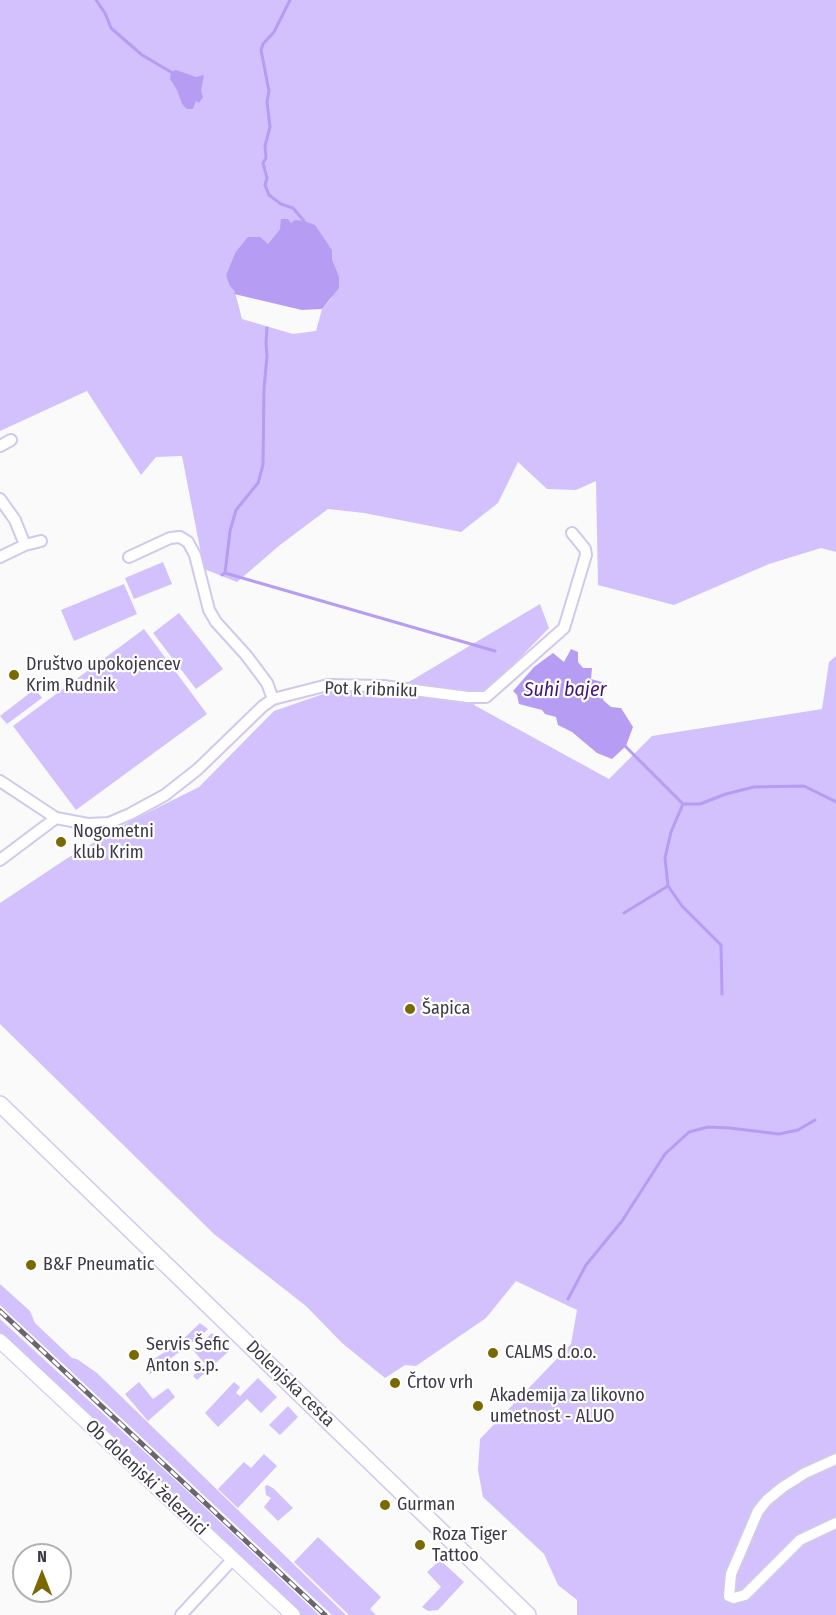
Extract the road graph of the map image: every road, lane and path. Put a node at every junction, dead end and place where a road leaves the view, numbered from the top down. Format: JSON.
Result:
{"nodes":[{"id":1,"x":11,"y":440,"type":"dead end"},
{"id":2,"x":0,"y":446,"type":"edge"},
{"id":3,"x":0,"y":499,"type":"edge"},
{"id":4,"x":572,"y":533,"type":"dead end"},
{"id":5,"x":41,"y":541,"type":"dead end"},
{"id":6,"x":25,"y":545,"type":"junction"},
{"id":7,"x":0,"y":557,"type":"edge"},
{"id":8,"x":129,"y":557,"type":"dead end"},
{"id":9,"x":273,"y":699,"type":"junction"},
{"id":10,"x":0,"y":782,"type":"edge"},
{"id":11,"x":56,"y":818,"type":"junction"},
{"id":12,"x":0,"y":860,"type":"edge"},
{"id":13,"x":0,"y":1104,"type":"edge"},
{"id":14,"x":0,"y":1341,"type":"edge"},
{"id":15,"x":836,"y":1459,"type":"edge"},
{"id":16,"x":836,"y":1522,"type":"edge"},
{"id":17,"x":233,"y":1559,"type":"junction"},
{"id":18,"x":181,"y":1615,"type":"edge"},
{"id":19,"x":293,"y":1615,"type":"edge"},
{"id":20,"x":528,"y":1615,"type":"edge"}],
"edges":[{"from":1,"to":2,"type":"street"},
{"from":3,"to":6,"type":"street"},
{"from":4,"to":9,"type":"street","name":"Pot k ribniku"},
{"from":5,"to":6,"type":"street"},
{"from":6,"to":7,"type":"street"},
{"from":8,"to":9,"type":"street"},
{"from":9,"to":11,"type":"street","name":"Pot k ribniku"},
{"from":10,"to":11,"type":"street"},
{"from":11,"to":12,"type":"street"},
{"from":13,"to":20,"type":"main road","name":"Dolenjska cesta"},
{"from":14,"to":17,"type":"street","name":"Ob dolenjski železnici"},
{"from":15,"to":16,"type":"street"},
{"from":17,"to":18,"type":"street"},
{"from":17,"to":19,"type":"street","name":"Ob dolenjski železnici"}]}
